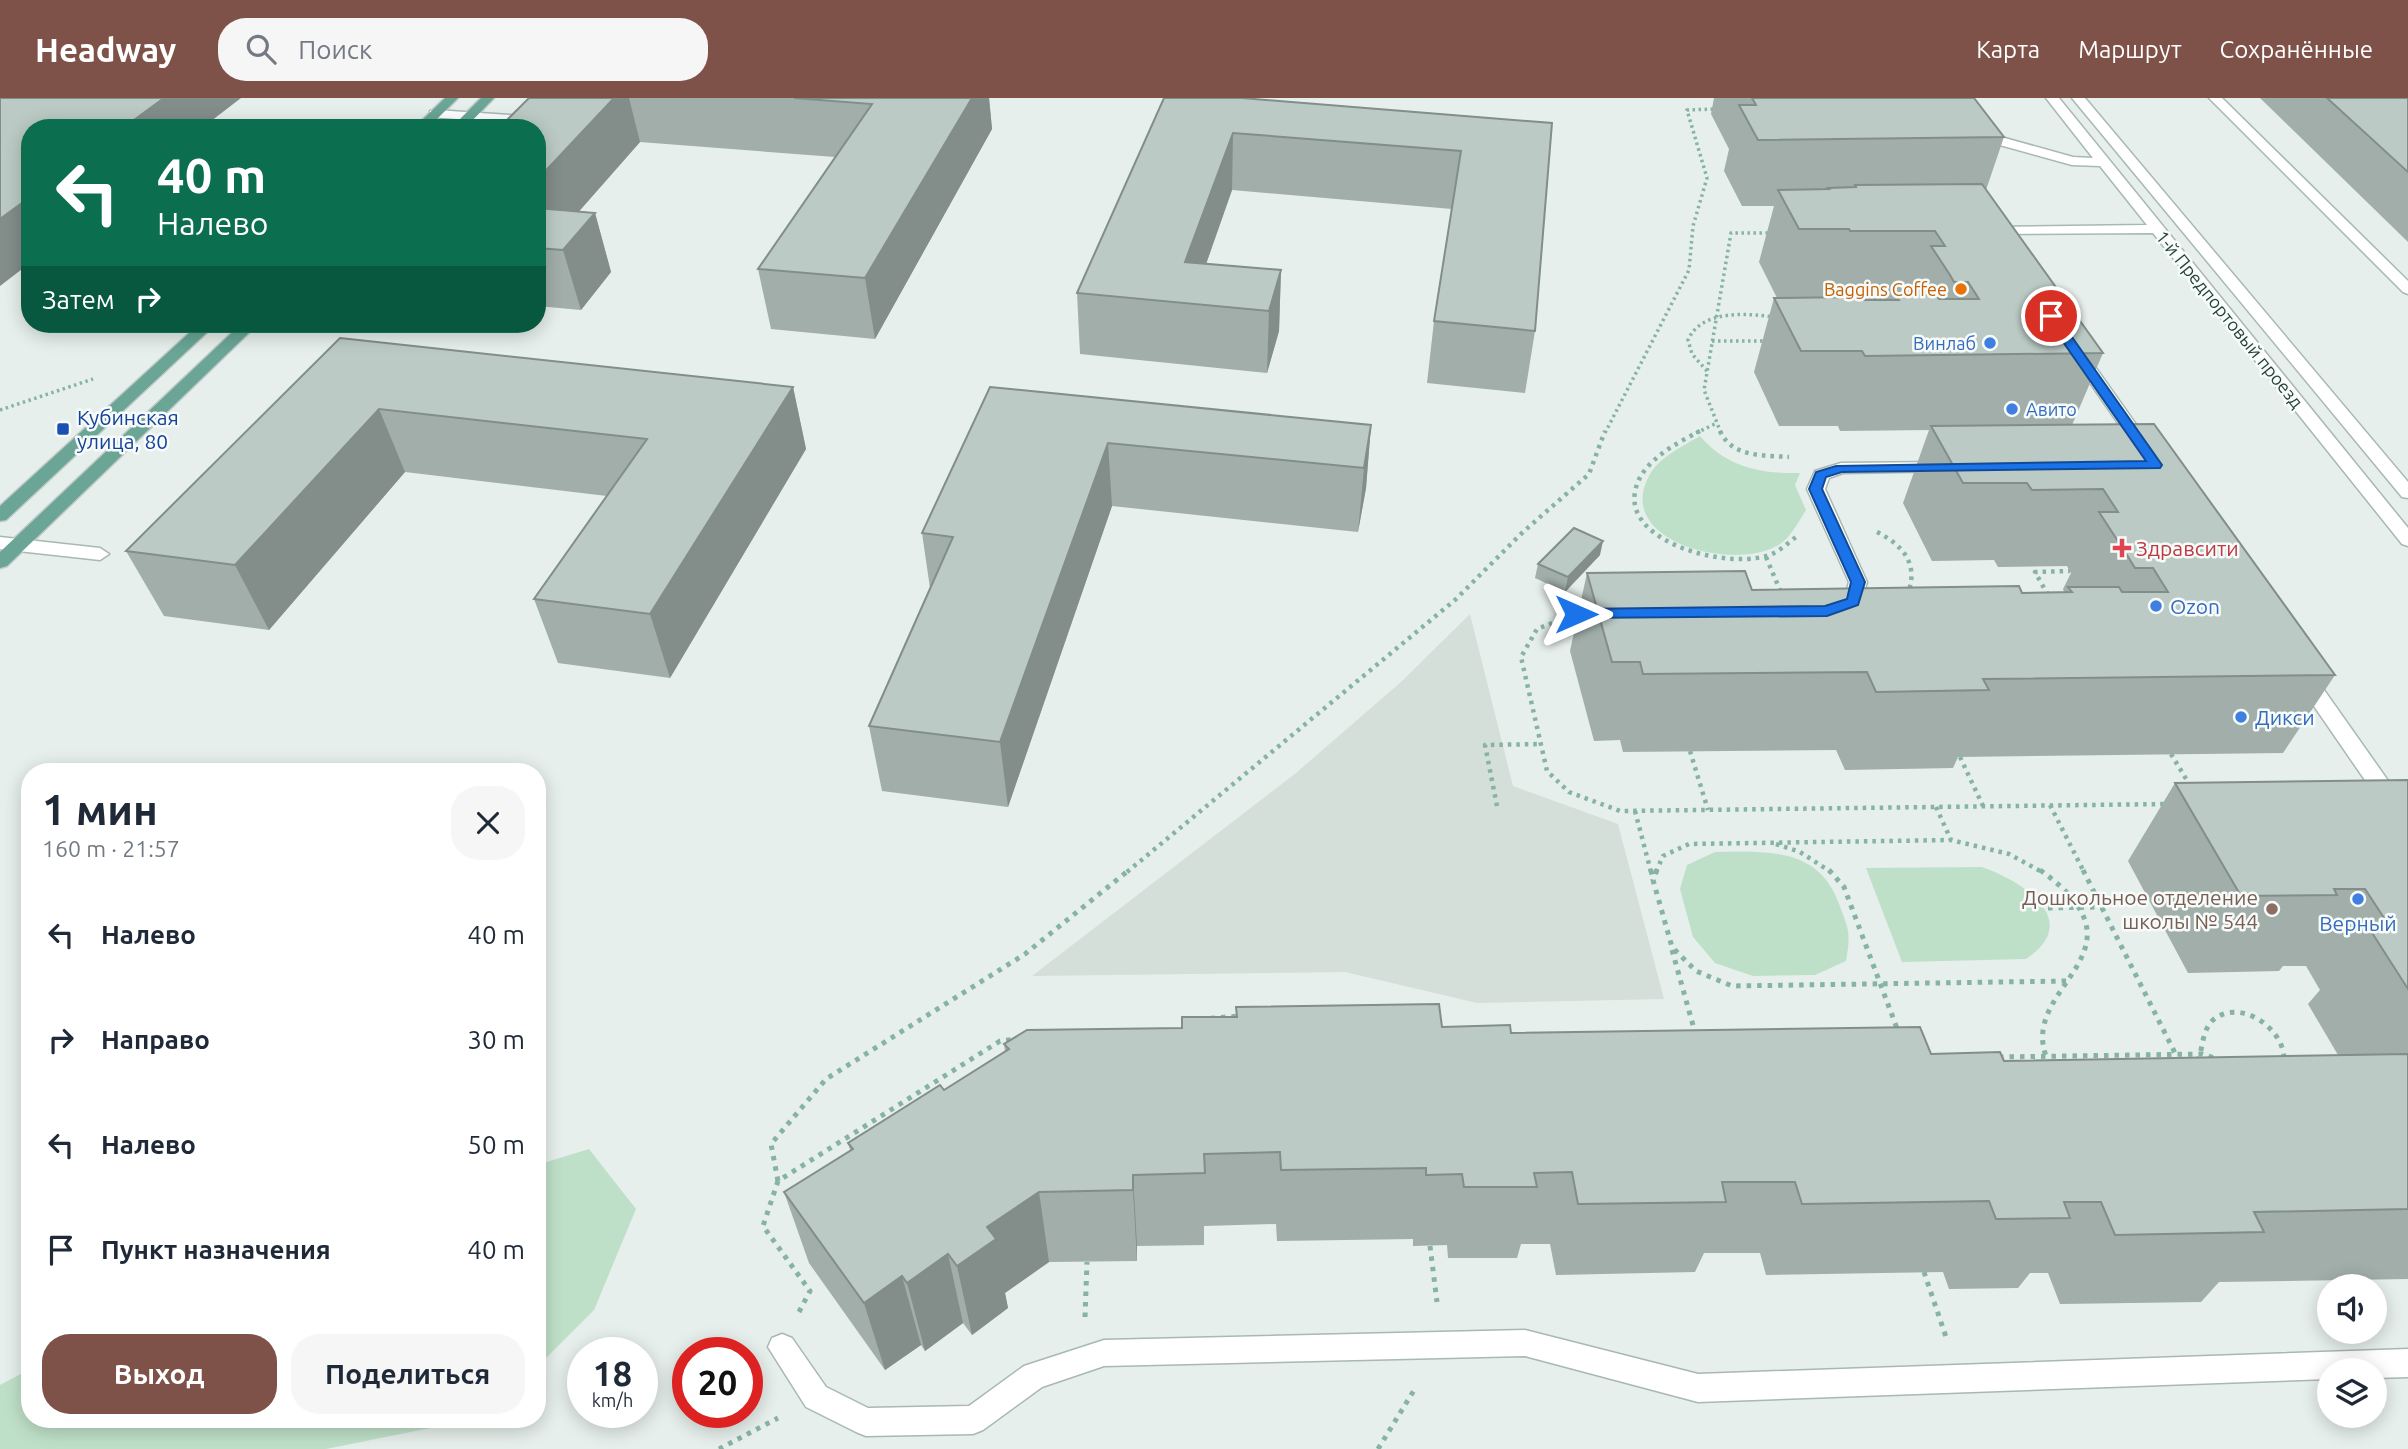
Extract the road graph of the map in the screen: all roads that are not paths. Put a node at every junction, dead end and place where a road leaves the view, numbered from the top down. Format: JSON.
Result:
{"nodes":[{"id":1,"x":452,"y":98,"type":"edge"},
{"id":2,"x":488,"y":98,"type":"edge"},
{"id":3,"x":2052,"y":98,"type":"edge"},
{"id":4,"x":2078,"y":98,"type":"edge"},
{"id":5,"x":2215,"y":98,"type":"edge"},
{"id":6,"x":435,"y":114,"type":"junction"},
{"id":7,"x":468,"y":116,"type":"junction"},
{"id":8,"x":430,"y":119,"type":"edge"},
{"id":9,"x":465,"y":119,"type":"edge"},
{"id":10,"x":510,"y":119,"type":"edge"},
{"id":11,"x":1965,"y":132,"type":"edge"},
{"id":12,"x":2104,"y":162,"type":"junction"},
{"id":13,"x":1975,"y":218,"type":"edge"},
{"id":14,"x":2158,"y":229,"type":"junction"},
{"id":15,"x":1991,"y":231,"type":"junction"},
{"id":16,"x":2007,"y":253,"type":"edge"},
{"id":17,"x":2408,"y":289,"type":"edge"},
{"id":18,"x":198,"y":333,"type":"edge"},
{"id":19,"x":240,"y":333,"type":"edge"},
{"id":20,"x":2070,"y":342,"type":"edge"},
{"id":21,"x":2156,"y":465,"type":"edge"},
{"id":22,"x":1967,"y":467,"type":"edge"},
{"id":23,"x":2408,"y":493,"type":"edge"},
{"id":24,"x":0,"y":516,"type":"edge"},
{"id":25,"x":2408,"y":540,"type":"edge"},
{"id":26,"x":9,"y":544,"type":"edge"},
{"id":27,"x":100,"y":554,"type":"dead end"},
{"id":28,"x":0,"y":562,"type":"edge"},
{"id":29,"x":1788,"y":611,"type":"edge"},
{"id":30,"x":2289,"y":655,"type":"edge"},
{"id":31,"x":2408,"y":825,"type":"edge"},
{"id":32,"x":782,"y":1347,"type":"road end"},
{"id":33,"x":2408,"y":1363,"type":"edge"}],
"edges":[{"from":1,"to":6,"type":"main road"},
{"from":2,"to":7,"type":"main road"},
{"from":3,"to":12,"type":"street","name":"1-й Предпортовый проезд"},
{"from":4,"to":23,"type":"street","name":"1-й Предпортовый проезд"},
{"from":5,"to":17,"type":"street"},
{"from":6,"to":7,"type":"street"},
{"from":6,"to":8,"type":"main road"},
{"from":7,"to":9,"type":"main road"},
{"from":7,"to":10,"type":"street"},
{"from":11,"to":12,"type":"street"},
{"from":12,"to":14,"type":"street","name":"1-й Предпортовый проезд"},
{"from":13,"to":15,"type":"street"},
{"from":14,"to":15,"type":"street"},
{"from":14,"to":25,"type":"street","name":"1-й Предпортовый проезд"},
{"from":15,"to":16,"type":"street"},
{"from":18,"to":24,"type":"main road"},
{"from":19,"to":26,"type":"main road"},
{"from":20,"to":21,"type":"street"},
{"from":22,"to":29,"type":"street"},
{"from":26,"to":27,"type":"street"},
{"from":26,"to":28,"type":"main road"},
{"from":30,"to":31,"type":"street"},
{"from":32,"to":33,"type":"street"}]}
